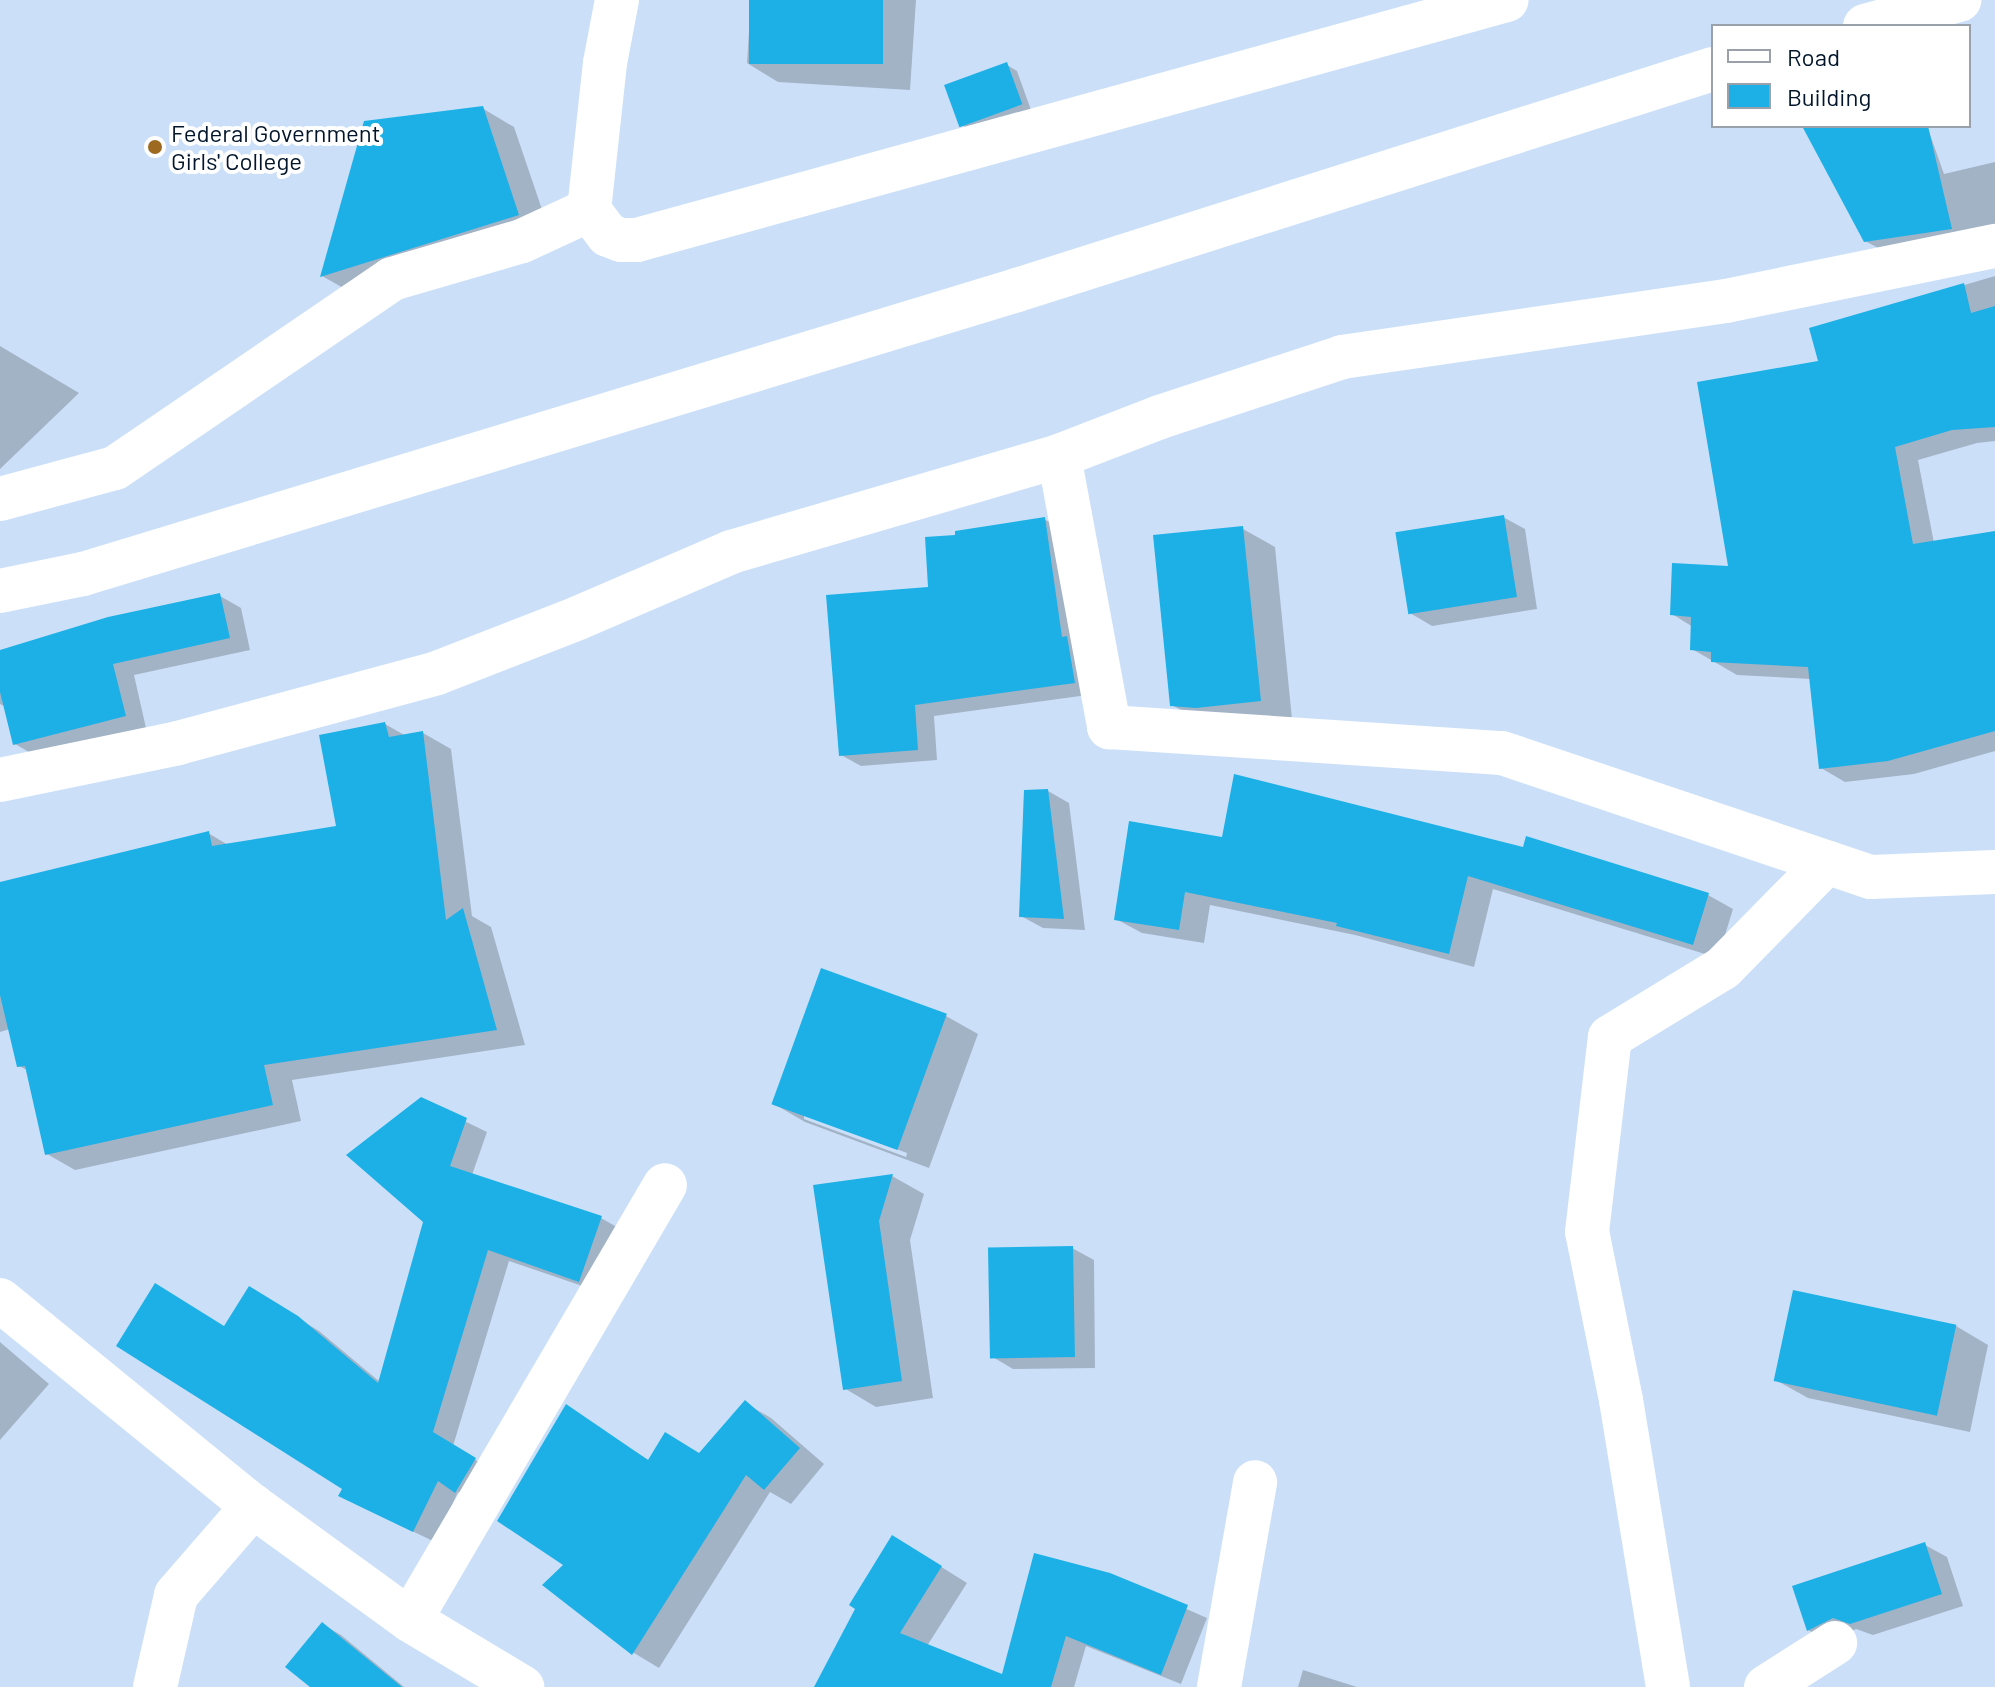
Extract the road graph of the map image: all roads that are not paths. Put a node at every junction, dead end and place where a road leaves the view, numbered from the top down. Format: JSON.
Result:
{"nodes":[{"id":1,"x":617,"y":0,"type":"edge"},
{"id":2,"x":1507,"y":0,"type":"edge"},
{"id":3,"x":1959,"y":0,"type":"edge"},
{"id":4,"x":1872,"y":24,"type":"edge"},
{"id":5,"x":1711,"y":70,"type":"edge"},
{"id":6,"x":589,"y":210,"type":"junction"},
{"id":7,"x":1995,"y":246,"type":"edge"},
{"id":8,"x":1059,"y":456,"type":"junction"},
{"id":9,"x":0,"y":499,"type":"edge"},
{"id":10,"x":0,"y":591,"type":"edge"},
{"id":11,"x":0,"y":780,"type":"edge"},
{"id":12,"x":1827,"y":862,"type":"junction"},
{"id":13,"x":1995,"y":872,"type":"edge"},
{"id":14,"x":665,"y":1185,"type":"dead end"},
{"id":15,"x":0,"y":1300,"type":"edge"},
{"id":16,"x":1255,"y":1482,"type":"dead end"},
{"id":17,"x":253,"y":1506,"type":"junction"},
{"id":18,"x":410,"y":1620,"type":"junction"},
{"id":19,"x":1835,"y":1643,"type":"dead end"},
{"id":20,"x":155,"y":1687,"type":"edge"},
{"id":21,"x":522,"y":1687,"type":"edge"},
{"id":22,"x":1219,"y":1687,"type":"edge"},
{"id":23,"x":1668,"y":1687,"type":"edge"},
{"id":24,"x":1766,"y":1687,"type":"edge"}],
"edges":[{"from":1,"to":6,"type":"street"},
{"from":2,"to":6,"type":"street"},
{"from":3,"to":4,"type":"street"},
{"from":5,"to":10,"type":"street"},
{"from":6,"to":9,"type":"street"},
{"from":7,"to":8,"type":"street"},
{"from":8,"to":11,"type":"street"},
{"from":8,"to":12,"type":"street"},
{"from":12,"to":13,"type":"street"},
{"from":12,"to":23,"type":"street"},
{"from":14,"to":18,"type":"street"},
{"from":15,"to":17,"type":"street"},
{"from":16,"to":22,"type":"street"},
{"from":17,"to":18,"type":"street"},
{"from":17,"to":20,"type":"street"},
{"from":18,"to":21,"type":"street"},
{"from":19,"to":24,"type":"street"}]}
